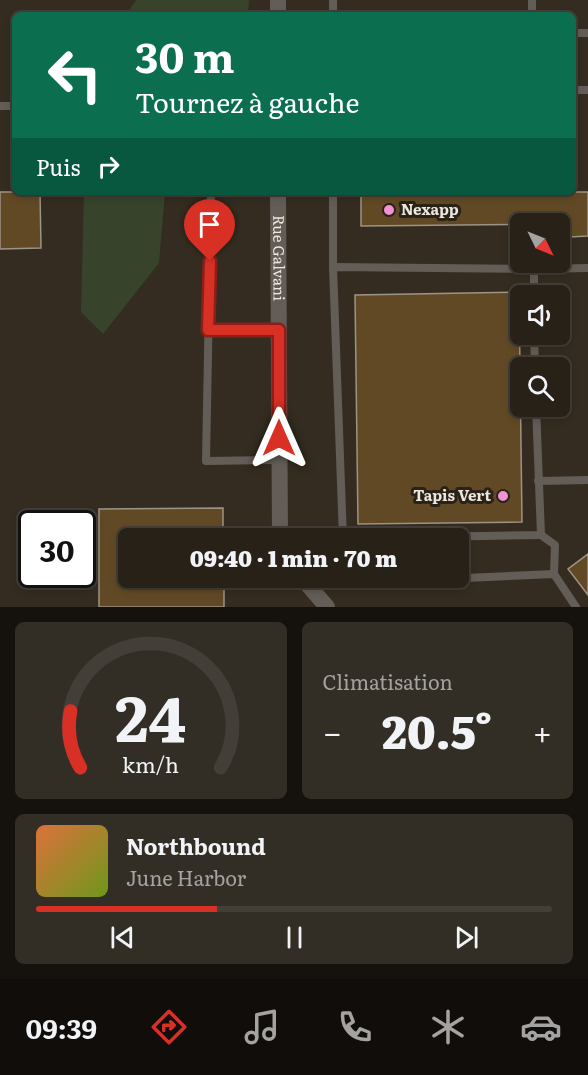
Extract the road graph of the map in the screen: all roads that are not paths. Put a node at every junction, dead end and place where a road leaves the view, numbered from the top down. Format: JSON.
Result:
{"nodes":[{"id":1,"x":211,"y":195,"type":"edge"},
{"id":2,"x":278,"y":195,"type":"edge"},
{"id":3,"x":333,"y":195,"type":"edge"},
{"id":4,"x":333,"y":267,"type":"junction"},
{"id":5,"x":570,"y":268,"type":"edge"},
{"id":6,"x":588,"y":268,"type":"edge"},
{"id":7,"x":510,"y":269,"type":"edge"},
{"id":8,"x":208,"y":330,"type":"junction"},
{"id":9,"x":279,"y":330,"type":"junction"},
{"id":10,"x":536,"y":417,"type":"edge"},
{"id":11,"x":279,"y":460,"type":"junction"},
{"id":12,"x":588,"y":480,"type":"edge"},
{"id":13,"x":538,"y":481,"type":"junction"},
{"id":14,"x":280,"y":528,"type":"edge"},
{"id":15,"x":343,"y":528,"type":"edge"},
{"id":16,"x":541,"y":535,"type":"junction"},
{"id":17,"x":469,"y":536,"type":"edge"},
{"id":18,"x":554,"y":574,"type":"junction"},
{"id":19,"x":469,"y":576,"type":"edge"},
{"id":20,"x":312,"y":588,"type":"edge"},
{"id":21,"x":327,"y":607,"type":"edge"},
{"id":22,"x":576,"y":607,"type":"edge"}],
"edges":[{"from":1,"to":8,"type":"lane"},
{"from":2,"to":9,"type":"street","name":"Rue Galvani"},
{"from":3,"to":4,"type":"lane"},
{"from":4,"to":7,"type":"lane"},
{"from":4,"to":15,"type":"lane"},
{"from":5,"to":6,"type":"lane"},
{"from":8,"to":9,"type":"lane"},
{"from":8,"to":11,"type":"lane"},
{"from":9,"to":11,"type":"street","name":"Rue Galvani"},
{"from":10,"to":13,"type":"lane"},
{"from":11,"to":14,"type":"street","name":"Rue Galvani"},
{"from":12,"to":13,"type":"lane"},
{"from":13,"to":16,"type":"lane"},
{"from":16,"to":17,"type":"lane"},
{"from":16,"to":18,"type":"lane"},
{"from":18,"to":19,"type":"lane"},
{"from":18,"to":22,"type":"lane"},
{"from":20,"to":21,"type":"street"}]}
